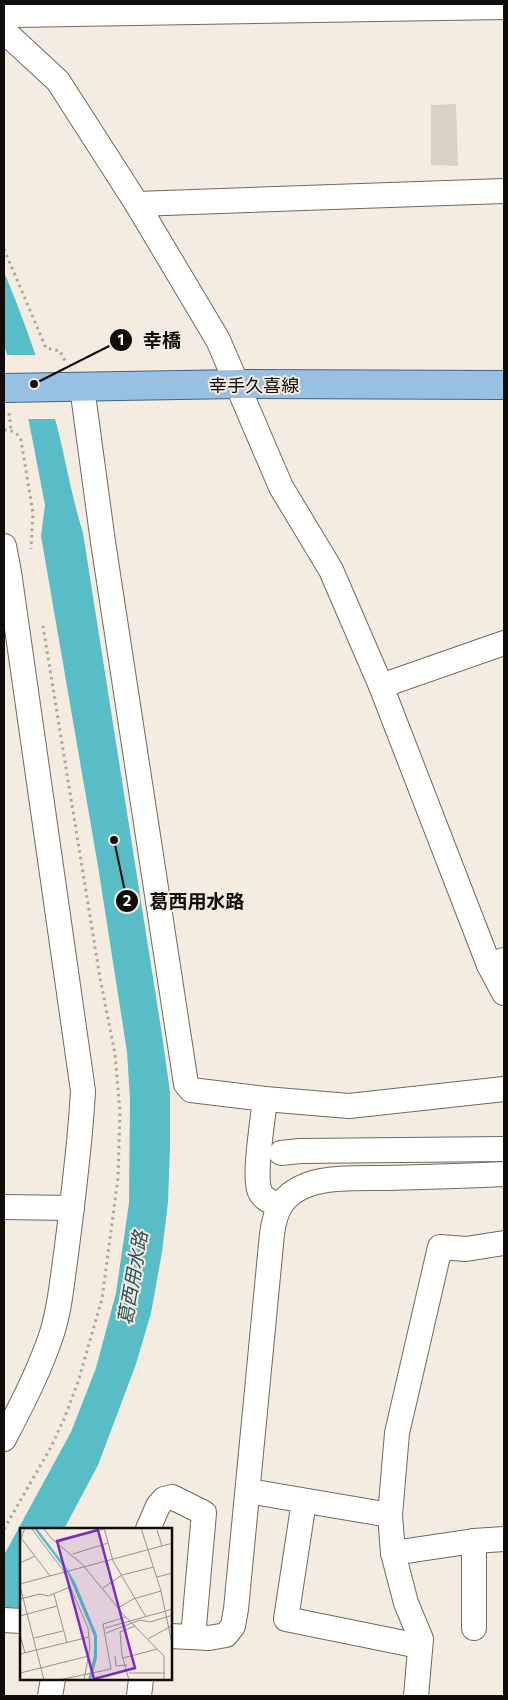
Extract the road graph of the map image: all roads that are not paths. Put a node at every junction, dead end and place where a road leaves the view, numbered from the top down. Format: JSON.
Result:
{"nodes":[{"id":1,"x":419,"y":6,"type":"edge"},
{"id":2,"x":265,"y":7,"type":"edge"},
{"id":3,"x":504,"y":7,"type":"edge"},
{"id":4,"x":9,"y":20,"type":"edge"},
{"id":5,"x":504,"y":191,"type":"edge"},
{"id":6,"x":136,"y":204,"type":"junction"},
{"id":7,"x":238,"y":384,"type":"junction"},
{"id":8,"x":504,"y":385,"type":"edge"},
{"id":9,"x":73,"y":388,"type":"junction"},
{"id":10,"x":7,"y":401,"type":"edge"},
{"id":11,"x":4,"y":546,"type":"edge"},
{"id":12,"x":6,"y":572,"type":"edge"},
{"id":13,"x":504,"y":644,"type":"edge"},
{"id":14,"x":381,"y":686,"type":"junction"},
{"id":15,"x":497,"y":962,"type":"edge"},
{"id":16,"x":504,"y":993,"type":"edge"},
{"id":17,"x":504,"y":1089,"type":"edge"},
{"id":18,"x":265,"y":1099,"type":"junction"},
{"id":19,"x":504,"y":1148,"type":"edge"},
{"id":20,"x":281,"y":1153,"type":"dead end"},
{"id":21,"x":504,"y":1174,"type":"edge"},
{"id":22,"x":279,"y":1206,"type":"junction"},
{"id":23,"x":4,"y":1207,"type":"edge"},
{"id":24,"x":72,"y":1208,"type":"junction"},
{"id":25,"x":504,"y":1243,"type":"edge"},
{"id":26,"x":7,"y":1427,"type":"edge"},
{"id":27,"x":248,"y":1491,"type":"junction"},
{"id":28,"x":304,"y":1501,"type":"junction"},
{"id":29,"x":390,"y":1515,"type":"junction"},
{"id":30,"x":148,"y":1528,"type":"edge"},
{"id":31,"x":504,"y":1539,"type":"edge"},
{"id":32,"x":474,"y":1541,"type":"junction"},
{"id":33,"x":393,"y":1553,"type":"junction"},
{"id":34,"x":4,"y":1620,"type":"edge"},
{"id":35,"x":20,"y":1621,"type":"edge"},
{"id":36,"x":474,"y":1628,"type":"dead end"},
{"id":37,"x":182,"y":1637,"type":"edge"},
{"id":38,"x":420,"y":1646,"type":"junction"},
{"id":39,"x":53,"y":1680,"type":"edge"},
{"id":40,"x":142,"y":1680,"type":"edge"},
{"id":41,"x":50,"y":1696,"type":"edge"},
{"id":42,"x":139,"y":1696,"type":"edge"},
{"id":43,"x":416,"y":1696,"type":"edge"}],
"edges":[{"from":1,"to":2,"type":"street"},
{"from":1,"to":3,"type":"street"},
{"from":2,"to":4,"type":"street"},
{"from":4,"to":6,"type":"street"},
{"from":5,"to":6,"type":"street"},
{"from":6,"to":7,"type":"street"},
{"from":7,"to":8,"type":"main road","name":"幸手久喜線"},
{"from":7,"to":9,"type":"main road","name":"幸手久喜線"},
{"from":7,"to":14,"type":"street"},
{"from":9,"to":10,"type":"main road","name":"幸手久喜線"},
{"from":9,"to":18,"type":"street"},
{"from":11,"to":12,"type":"street"},
{"from":12,"to":24,"type":"street"},
{"from":13,"to":14,"type":"street"},
{"from":14,"to":15,"type":"street"},
{"from":15,"to":16,"type":"street"},
{"from":17,"to":18,"type":"street"},
{"from":18,"to":22,"type":"street"},
{"from":19,"to":20,"type":"street"},
{"from":21,"to":22,"type":"street"},
{"from":22,"to":27,"type":"street"},
{"from":23,"to":24,"type":"street"},
{"from":24,"to":26,"type":"street"},
{"from":25,"to":29,"type":"street"},
{"from":27,"to":28,"type":"street"},
{"from":27,"to":37,"type":"street"},
{"from":28,"to":29,"type":"street"},
{"from":28,"to":38,"type":"street"},
{"from":29,"to":33,"type":"street"},
{"from":30,"to":37,"type":"street"},
{"from":31,"to":32,"type":"street"},
{"from":32,"to":33,"type":"street"},
{"from":32,"to":36,"type":"street"},
{"from":33,"to":38,"type":"street"},
{"from":34,"to":35,"type":"street"},
{"from":38,"to":43,"type":"street"},
{"from":39,"to":41,"type":"street"},
{"from":40,"to":42,"type":"street"}]}
